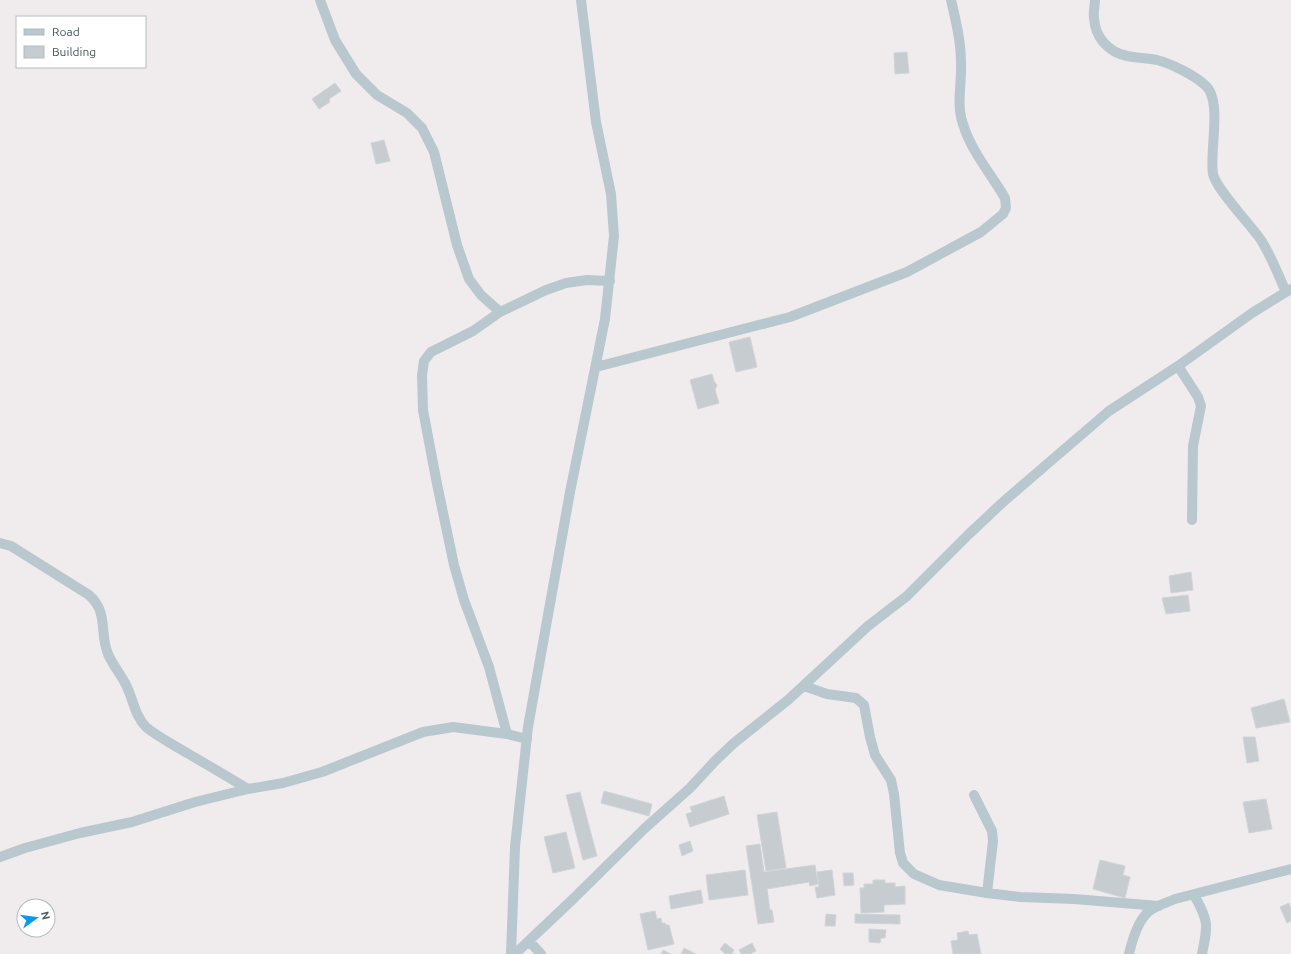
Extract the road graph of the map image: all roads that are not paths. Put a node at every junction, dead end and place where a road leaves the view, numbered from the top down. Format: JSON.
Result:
{"nodes":[{"id":1,"x":320,"y":0,"type":"edge"},
{"id":2,"x":581,"y":0,"type":"edge"},
{"id":3,"x":951,"y":0,"type":"edge"},
{"id":4,"x":1095,"y":0,"type":"edge"},
{"id":5,"x":610,"y":281,"type":"junction"},
{"id":6,"x":1288,"y":290,"type":"edge"},
{"id":7,"x":500,"y":312,"type":"junction"},
{"id":8,"x":596,"y":366,"type":"junction"},
{"id":9,"x":1178,"y":366,"type":"junction"},
{"id":10,"x":1192,"y":520,"type":"dead end"},
{"id":11,"x":0,"y":543,"type":"edge"},
{"id":12,"x":804,"y":686,"type":"junction"},
{"id":13,"x":507,"y":734,"type":"junction"},
{"id":14,"x":527,"y":739,"type":"junction"},
{"id":15,"x":248,"y":789,"type":"junction"},
{"id":16,"x":974,"y":795,"type":"dead end"},
{"id":17,"x":0,"y":857,"type":"edge"},
{"id":18,"x":1291,"y":869,"type":"edge"},
{"id":19,"x":987,"y":893,"type":"junction"},
{"id":20,"x":1194,"y":895,"type":"junction"},
{"id":21,"x":1159,"y":906,"type":"junction"},
{"id":22,"x":529,"y":941,"type":"junction"},
{"id":23,"x":511,"y":954,"type":"edge"},
{"id":24,"x":516,"y":954,"type":"edge"},
{"id":25,"x":541,"y":954,"type":"edge"},
{"id":26,"x":1129,"y":954,"type":"edge"},
{"id":27,"x":1202,"y":954,"type":"edge"}],
"edges":[{"from":1,"to":7,"type":"street"},
{"from":2,"to":5,"type":"street"},
{"from":3,"to":8,"type":"street"},
{"from":4,"to":6,"type":"street"},
{"from":5,"to":7,"type":"street"},
{"from":5,"to":8,"type":"street"},
{"from":6,"to":9,"type":"street"},
{"from":7,"to":13,"type":"street"},
{"from":8,"to":14,"type":"street"},
{"from":9,"to":10,"type":"street"},
{"from":9,"to":12,"type":"street"},
{"from":11,"to":15,"type":"street"},
{"from":12,"to":19,"type":"street"},
{"from":12,"to":22,"type":"street"},
{"from":13,"to":14,"type":"street"},
{"from":13,"to":15,"type":"street"},
{"from":14,"to":23,"type":"street"},
{"from":15,"to":17,"type":"street"},
{"from":16,"to":19,"type":"street"},
{"from":18,"to":20,"type":"street"},
{"from":19,"to":21,"type":"street"},
{"from":20,"to":21,"type":"street"},
{"from":20,"to":27,"type":"street"},
{"from":21,"to":26,"type":"street"},
{"from":22,"to":24,"type":"street"},
{"from":22,"to":25,"type":"street"}]}
